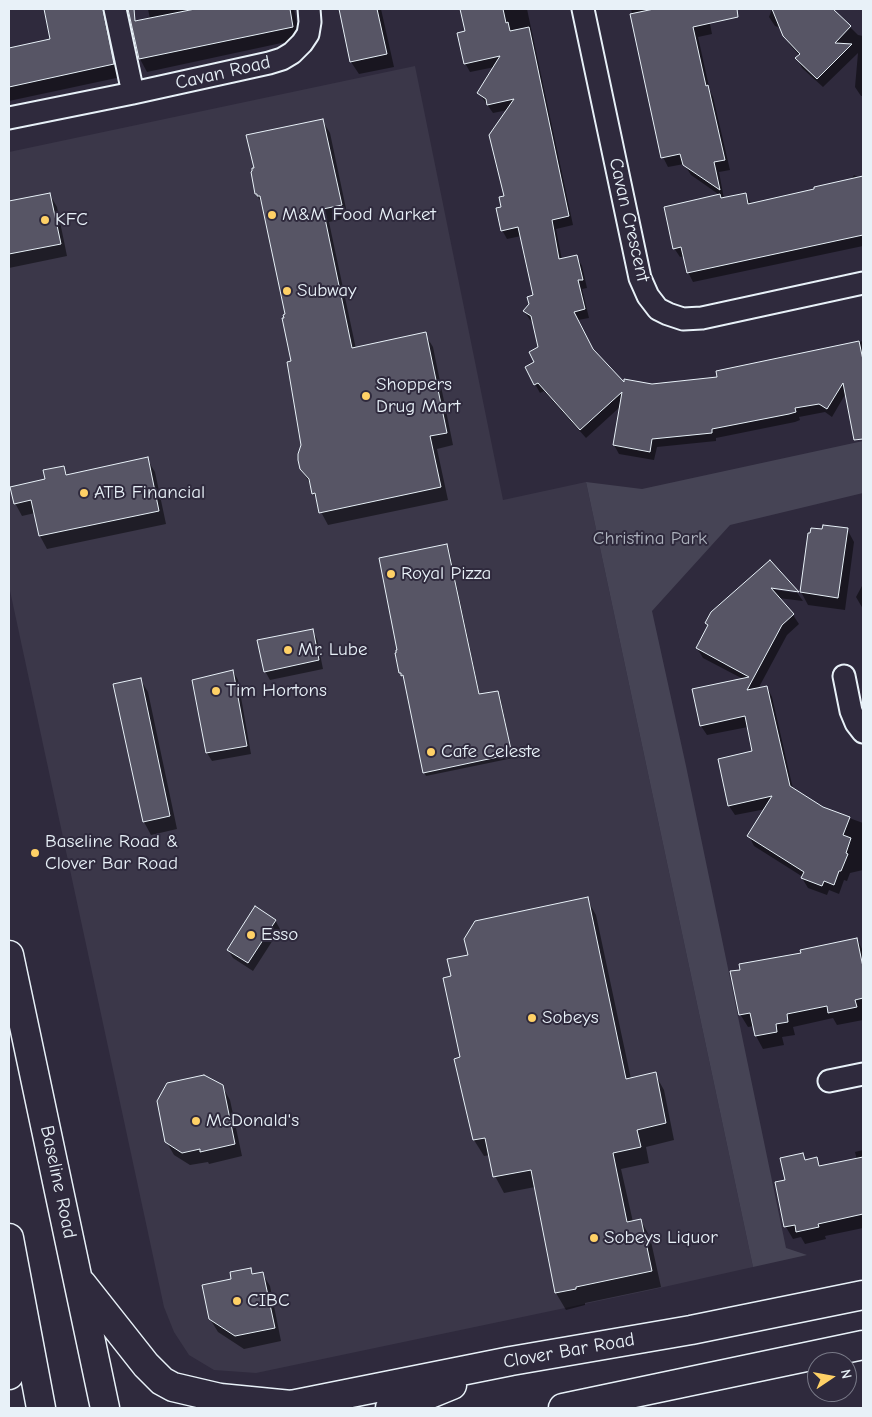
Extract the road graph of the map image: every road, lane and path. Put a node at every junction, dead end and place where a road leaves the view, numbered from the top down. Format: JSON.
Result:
{"nodes":[{"id":1,"x":115,"y":9,"type":"edge"},
{"id":2,"x":309,"y":9,"type":"edge"},
{"id":3,"x":583,"y":9,"type":"edge"},
{"id":4,"x":133,"y":93,"type":"junction"},
{"id":5,"x":9,"y":118,"type":"edge"},
{"id":6,"x":863,"y":283,"type":"edge"},
{"id":7,"x":844,"y":676,"type":"dead end"},
{"id":8,"x":863,"y":732,"type":"edge"},
{"id":9,"x":9,"y":955,"type":"edge"},
{"id":10,"x":863,"y":1074,"type":"edge"},
{"id":11,"x":829,"y":1081,"type":"dead end"},
{"id":12,"x":11,"y":1250,"type":"edge"},
{"id":13,"x":78,"y":1280,"type":"junction"},
{"id":14,"x":863,"y":1295,"type":"edge"},
{"id":15,"x":863,"y":1345,"type":"edge"},
{"id":16,"x":511,"y":1361,"type":"junction"},
{"id":17,"x":9,"y":1375,"type":"edge"},
{"id":18,"x":284,"y":1407,"type":"edge"},
{"id":19,"x":41,"y":1408,"type":"edge"},
{"id":20,"x":106,"y":1408,"type":"edge"},
{"id":21,"x":390,"y":1408,"type":"edge"},
{"id":22,"x":563,"y":1408,"type":"edge"}],
"edges":[{"from":1,"to":4,"type":"street"},
{"from":2,"to":4,"type":"street","name":"Cavan Road"},
{"from":3,"to":6,"type":"street","name":"Cavan Crescent"},
{"from":4,"to":5,"type":"street","name":"Cavan Road"},
{"from":7,"to":8,"type":"street"},
{"from":9,"to":13,"type":"main road","name":"Baseline Road"},
{"from":10,"to":11,"type":"street"},
{"from":12,"to":17,"type":"main road"},
{"from":12,"to":19,"type":"main road"},
{"from":13,"to":18,"type":"main road","name":"Clover Bar Road"},
{"from":13,"to":20,"type":"main road","name":"Baseline Road"},
{"from":14,"to":16,"type":"main road","name":"Clover Bar Road"},
{"from":15,"to":22,"type":"main road"},
{"from":16,"to":18,"type":"main road","name":"Clover Bar Road"},
{"from":16,"to":21,"type":"main road"}]}
